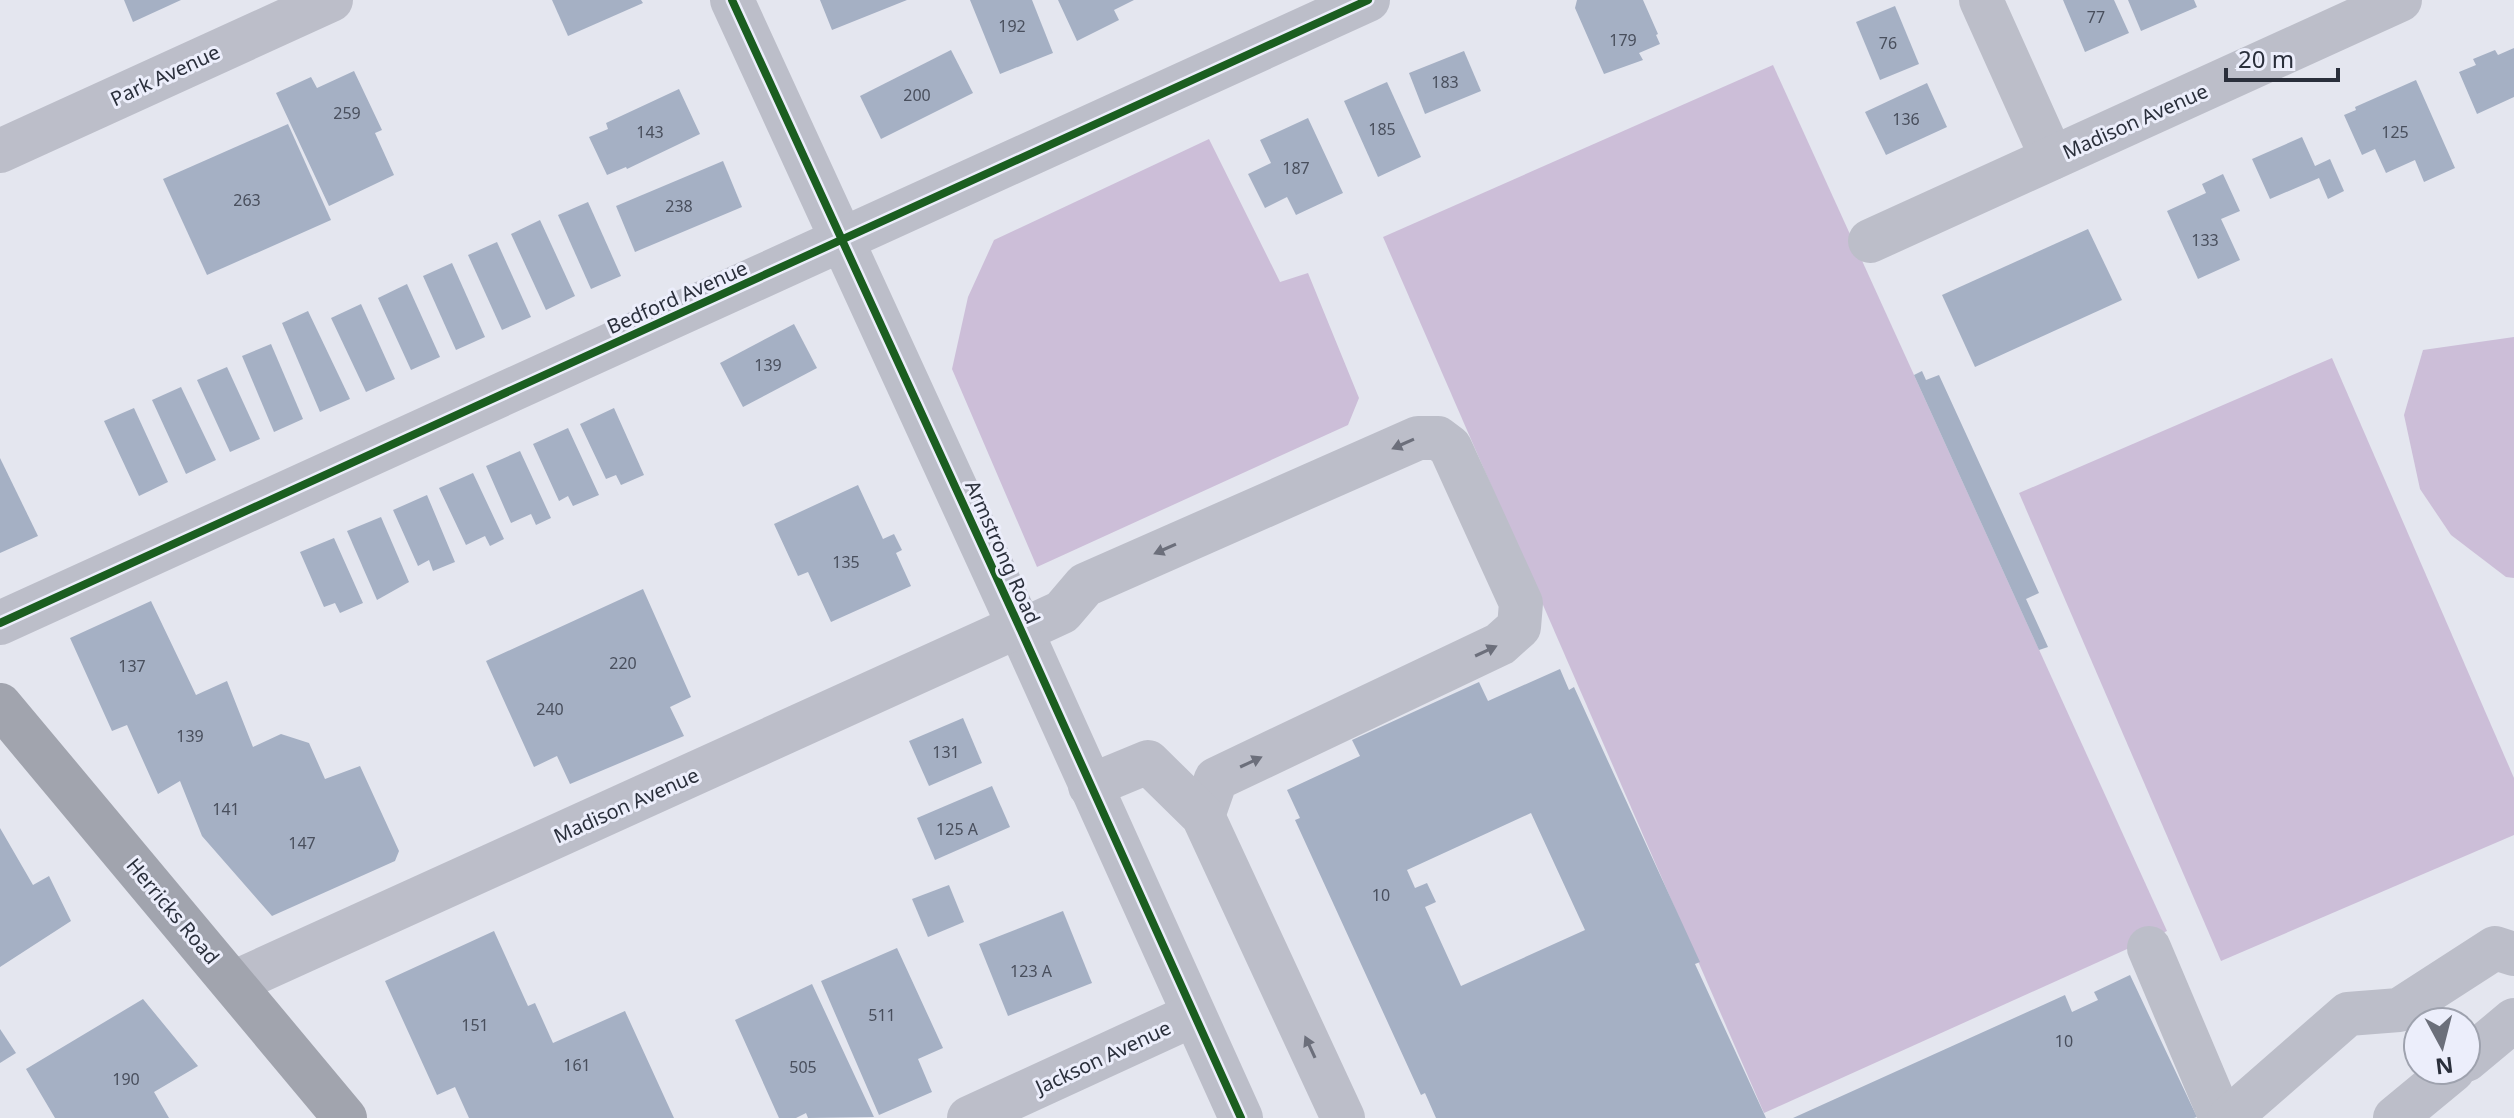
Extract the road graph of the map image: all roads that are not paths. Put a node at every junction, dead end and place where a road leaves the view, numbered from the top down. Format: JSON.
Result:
{"nodes":[{"id":1,"x":331,"y":0,"type":"edge"},
{"id":2,"x":732,"y":0,"type":"edge"},
{"id":3,"x":1368,"y":0,"type":"edge"},
{"id":4,"x":1981,"y":0,"type":"edge"},
{"id":5,"x":2400,"y":0,"type":"edge"},
{"id":6,"x":0,"y":151,"type":"edge"},
{"id":7,"x":2052,"y":158,"type":"junction"},
{"id":8,"x":842,"y":240,"type":"junction"},
{"id":9,"x":1870,"y":241,"type":"dead end"},
{"id":10,"x":0,"y":623,"type":"edge"},
{"id":11,"x":1020,"y":629,"type":"junction"},
{"id":12,"x":0,"y":705,"type":"edge"},
{"id":13,"x":1090,"y":786,"type":"junction"},
{"id":14,"x":1203,"y":816,"type":"junction"},
{"id":15,"x":2149,"y":948,"type":"dead end"},
{"id":16,"x":2514,"y":954,"type":"edge"},
{"id":17,"x":233,"y":983,"type":"junction"},
{"id":18,"x":1193,"y":1015,"type":"junction"},
{"id":19,"x":2514,"y":1020,"type":"edge"},
{"id":20,"x":2482,"y":1047,"type":"edge"},
{"id":21,"x":2434,"y":1086,"type":"edge"},
{"id":22,"x":345,"y":1118,"type":"edge"},
{"id":23,"x":969,"y":1118,"type":"edge"},
{"id":24,"x":1241,"y":1118,"type":"edge"},
{"id":25,"x":1343,"y":1118,"type":"edge"},
{"id":26,"x":2221,"y":1118,"type":"edge"},
{"id":27,"x":2229,"y":1118,"type":"edge"},
{"id":28,"x":2395,"y":1118,"type":"edge"}],
"edges":[{"from":1,"to":6,"type":"street","name":"Park Avenue"},
{"from":2,"to":8,"type":"street","name":"Armstrong Road"},
{"from":3,"to":8,"type":"street","name":"Bedford Avenue"},
{"from":4,"to":7,"type":"street"},
{"from":5,"to":7,"type":"street","name":"Madison Avenue"},
{"from":7,"to":9,"type":"street","name":"Madison Avenue"},
{"from":8,"to":10,"type":"street","name":"Bedford Avenue"},
{"from":8,"to":11,"type":"street","name":"Armstrong Road"},
{"from":11,"to":13,"type":"street","name":"Armstrong Road"},
{"from":14,"to":11,"type":"street","name":"Madison Avenue","one_way":true},
{"from":11,"to":17,"type":"street","name":"Madison Avenue"},
{"from":12,"to":17,"type":"main road","name":"Herricks Road"},
{"from":13,"to":14,"type":"street"},
{"from":13,"to":18,"type":"street","name":"Armstrong Road"},
{"from":25,"to":14,"type":"street","one_way":true},
{"from":15,"to":26,"type":"street"},
{"from":16,"to":27,"type":"street"},
{"from":17,"to":22,"type":"main road","name":"Herricks Road"},
{"from":18,"to":23,"type":"street","name":"Jackson Avenue"},
{"from":18,"to":24,"type":"street","name":"Armstrong Road"},
{"from":19,"to":20,"type":"street"},
{"from":21,"to":28,"type":"street"}]}
